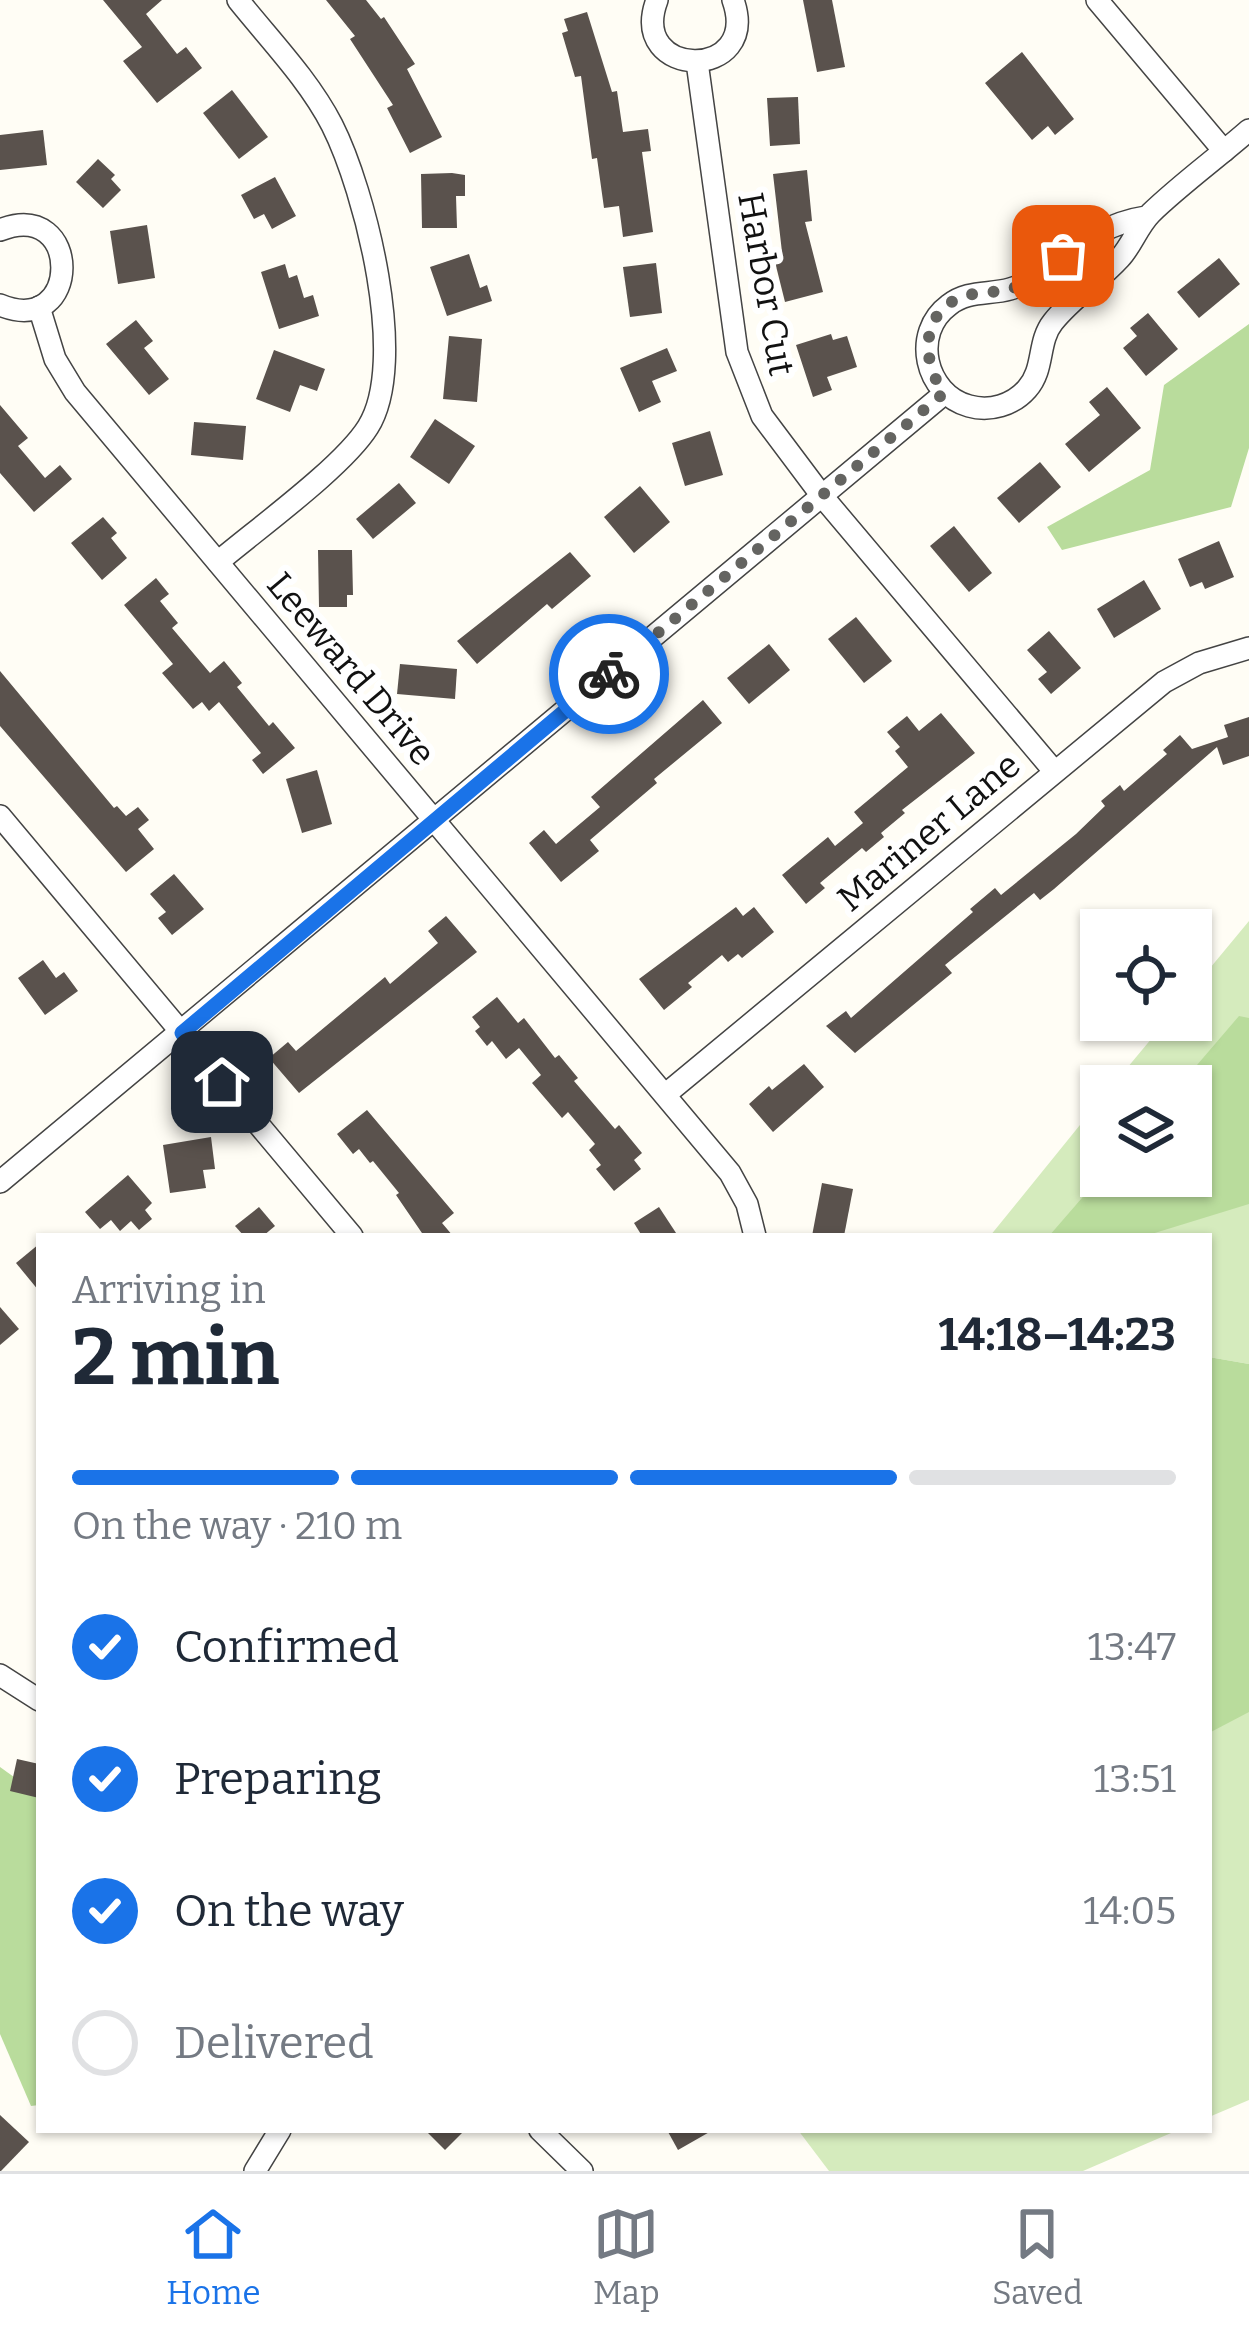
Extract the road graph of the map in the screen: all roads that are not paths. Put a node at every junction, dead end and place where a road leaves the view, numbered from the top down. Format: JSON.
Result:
{"nodes":[{"id":1,"x":238,"y":0,"type":"edge"},
{"id":2,"x":657,"y":0,"type":"edge"},
{"id":3,"x":733,"y":0,"type":"edge"},
{"id":4,"x":1097,"y":0,"type":"edge"},
{"id":5,"x":697,"y":62,"type":"junction"},
{"id":6,"x":1249,"y":130,"type":"edge"},
{"id":7,"x":1224,"y":152,"type":"junction"},
{"id":8,"x":1146,"y":217,"type":"junction"},
{"id":9,"x":0,"y":230,"type":"edge"},
{"id":10,"x":0,"y":305,"type":"edge"},
{"id":11,"x":39,"y":307,"type":"junction"},
{"id":12,"x":944,"y":393,"type":"junction"},
{"id":13,"x":822,"y":496,"type":"junction"},
{"id":14,"x":218,"y":562,"type":"junction"},
{"id":15,"x":1249,"y":648,"type":"edge"},
{"id":16,"x":1054,"y":771,"type":"junction"},
{"id":17,"x":0,"y":816,"type":"edge"},
{"id":18,"x":435,"y":820,"type":"junction"},
{"id":19,"x":182,"y":1033,"type":"junction"},
{"id":20,"x":666,"y":1094,"type":"junction"},
{"id":21,"x":0,"y":1182,"type":"edge"},
{"id":22,"x":349,"y":1233,"type":"edge"},
{"id":23,"x":754,"y":1233,"type":"edge"},
{"id":24,"x":0,"y":1675,"type":"edge"},
{"id":25,"x":36,"y":1698,"type":"edge"},
{"id":26,"x":278,"y":2133,"type":"edge"},
{"id":27,"x":543,"y":2133,"type":"edge"},
{"id":28,"x":255,"y":2171,"type":"edge"},
{"id":29,"x":582,"y":2171,"type":"edge"}],
"edges":[{"from":1,"to":14,"type":"street"},
{"from":2,"to":5,"type":"street"},
{"from":3,"to":5,"type":"street"},
{"from":4,"to":7,"type":"street"},
{"from":5,"to":13,"type":"street","name":"Harbor Cut"},
{"from":6,"to":7,"type":"street"},
{"from":7,"to":8,"type":"street"},
{"from":8,"to":12,"type":"street"},
{"from":8,"to":12,"type":"street"},
{"from":9,"to":11,"type":"street"},
{"from":10,"to":11,"type":"street"},
{"from":11,"to":14,"type":"street","name":"Leeward Drive"},
{"from":12,"to":13,"type":"street"},
{"from":13,"to":16,"type":"street","name":"Harbor Cut"},
{"from":13,"to":18,"type":"street"},
{"from":14,"to":18,"type":"street","name":"Leeward Drive"},
{"from":15,"to":16,"type":"street","name":"Mariner Lane"},
{"from":16,"to":20,"type":"street","name":"Mariner Lane"},
{"from":17,"to":19,"type":"street"},
{"from":18,"to":19,"type":"street"},
{"from":18,"to":20,"type":"street","name":"Leeward Drive"},
{"from":19,"to":21,"type":"street"},
{"from":19,"to":22,"type":"street"},
{"from":20,"to":23,"type":"street","name":"Leeward Drive"},
{"from":24,"to":25,"type":"street"},
{"from":26,"to":28,"type":"street"},
{"from":27,"to":29,"type":"street"}]}
